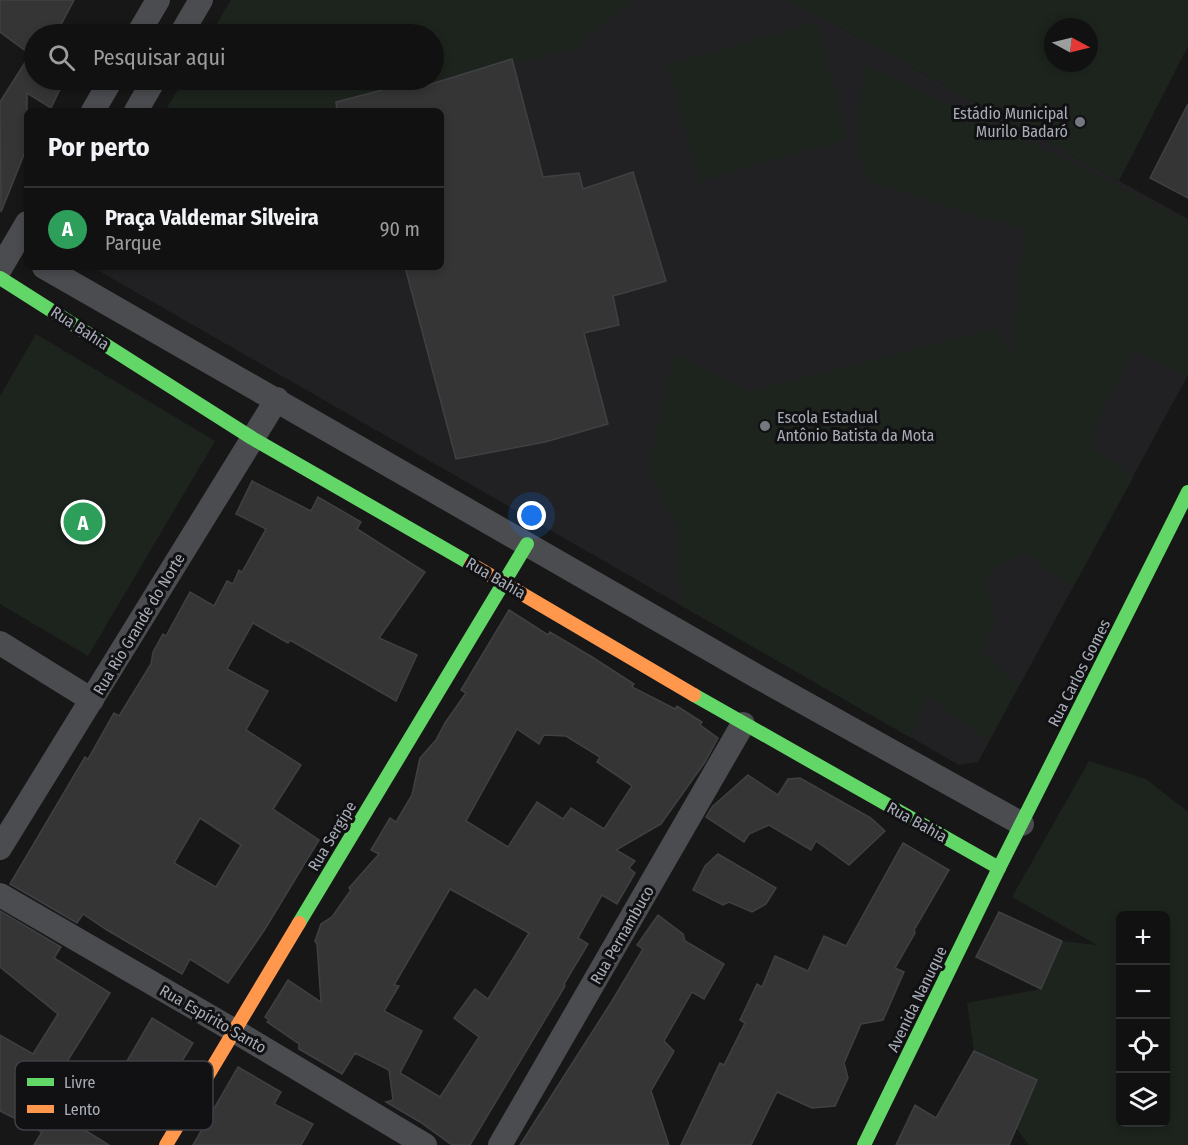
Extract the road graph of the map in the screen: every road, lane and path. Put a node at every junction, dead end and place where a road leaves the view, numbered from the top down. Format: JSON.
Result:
{"nodes":[{"id":1,"x":158,"y":0,"type":"edge"},
{"id":2,"x":201,"y":0,"type":"edge"},
{"id":3,"x":144,"y":24,"type":"edge"},
{"id":4,"x":187,"y":24,"type":"edge"},
{"id":5,"x":105,"y":90,"type":"edge"},
{"id":6,"x":148,"y":90,"type":"edge"},
{"id":7,"x":95,"y":108,"type":"edge"},
{"id":8,"x":138,"y":108,"type":"edge"},
{"id":9,"x":24,"y":236,"type":"edge"},
{"id":10,"x":20,"y":253,"type":"edge"},
{"id":11,"x":0,"y":269,"type":"edge"},
{"id":12,"x":42,"y":270,"type":"edge"},
{"id":13,"x":49,"y":270,"type":"edge"},
{"id":14,"x":0,"y":278,"type":"edge"},
{"id":15,"x":28,"y":294,"type":"junction"},
{"id":16,"x":277,"y":399,"type":"junction"},
{"id":17,"x":252,"y":438,"type":"junction"},
{"id":18,"x":1188,"y":492,"type":"edge"},
{"id":19,"x":527,"y":544,"type":"junction"},
{"id":20,"x":504,"y":583,"type":"junction"},
{"id":21,"x":0,"y":643,"type":"edge"},
{"id":22,"x":93,"y":700,"type":"junction"},
{"id":23,"x":743,"y":724,"type":"junction"},
{"id":24,"x":1022,"y":824,"type":"junction"},
{"id":25,"x":0,"y":848,"type":"edge"},
{"id":26,"x":999,"y":868,"type":"junction"},
{"id":27,"x":0,"y":895,"type":"edge"},
{"id":28,"x":233,"y":1030,"type":"junction"},
{"id":29,"x":213,"y":1064,"type":"edge"},
{"id":30,"x":175,"y":1130,"type":"edge"},
{"id":31,"x":166,"y":1145,"type":"edge"},
{"id":32,"x":426,"y":1145,"type":"edge"},
{"id":33,"x":500,"y":1145,"type":"edge"},
{"id":34,"x":864,"y":1145,"type":"edge"}],
"edges":[{"from":1,"to":3,"type":"street"},
{"from":2,"to":4,"type":"street"},
{"from":5,"to":7,"type":"street"},
{"from":6,"to":8,"type":"street"},
{"from":9,"to":10,"type":"street"},
{"from":10,"to":11,"type":"street"},
{"from":12,"to":15,"type":"street"},
{"from":13,"to":16,"type":"street","name":"Rua Bahia"},
{"from":14,"to":15,"type":"street","name":"Rua Bahia"},
{"from":15,"to":17,"type":"street","name":"Rua Bahia"},
{"from":16,"to":17,"type":"street","name":"Rua Rio Grande do Norte"},
{"from":16,"to":19,"type":"street","name":"Rua Bahia"},
{"from":17,"to":20,"type":"street","name":"Rua Bahia"},
{"from":17,"to":22,"type":"street","name":"Rua Rio Grande do Norte"},
{"from":18,"to":24,"type":"street","name":"Rua Carlos Gomes"},
{"from":19,"to":20,"type":"street","name":"Rua Sergipe"},
{"from":19,"to":24,"type":"street","name":"Rua Bahia"},
{"from":20,"to":23,"type":"street","name":"Rua Bahia"},
{"from":20,"to":28,"type":"street","name":"Rua Sergipe"},
{"from":21,"to":22,"type":"street"},
{"from":22,"to":25,"type":"street","name":"Rua Rio Grande do Norte"},
{"from":23,"to":26,"type":"street","name":"Rua Bahia"},
{"from":23,"to":33,"type":"street","name":"Rua Pernambuco"},
{"from":24,"to":26,"type":"street","name":"Rua Carlos Gomes"},
{"from":26,"to":34,"type":"street","name":"Avenida Nanuque"},
{"from":27,"to":28,"type":"street","name":"Rua Espírito Santo"},
{"from":28,"to":29,"type":"street","name":"Rua Sergipe"},
{"from":28,"to":32,"type":"street","name":"Rua Espírito Santo"},
{"from":30,"to":31,"type":"street","name":"Rua Sergipe"}]}
